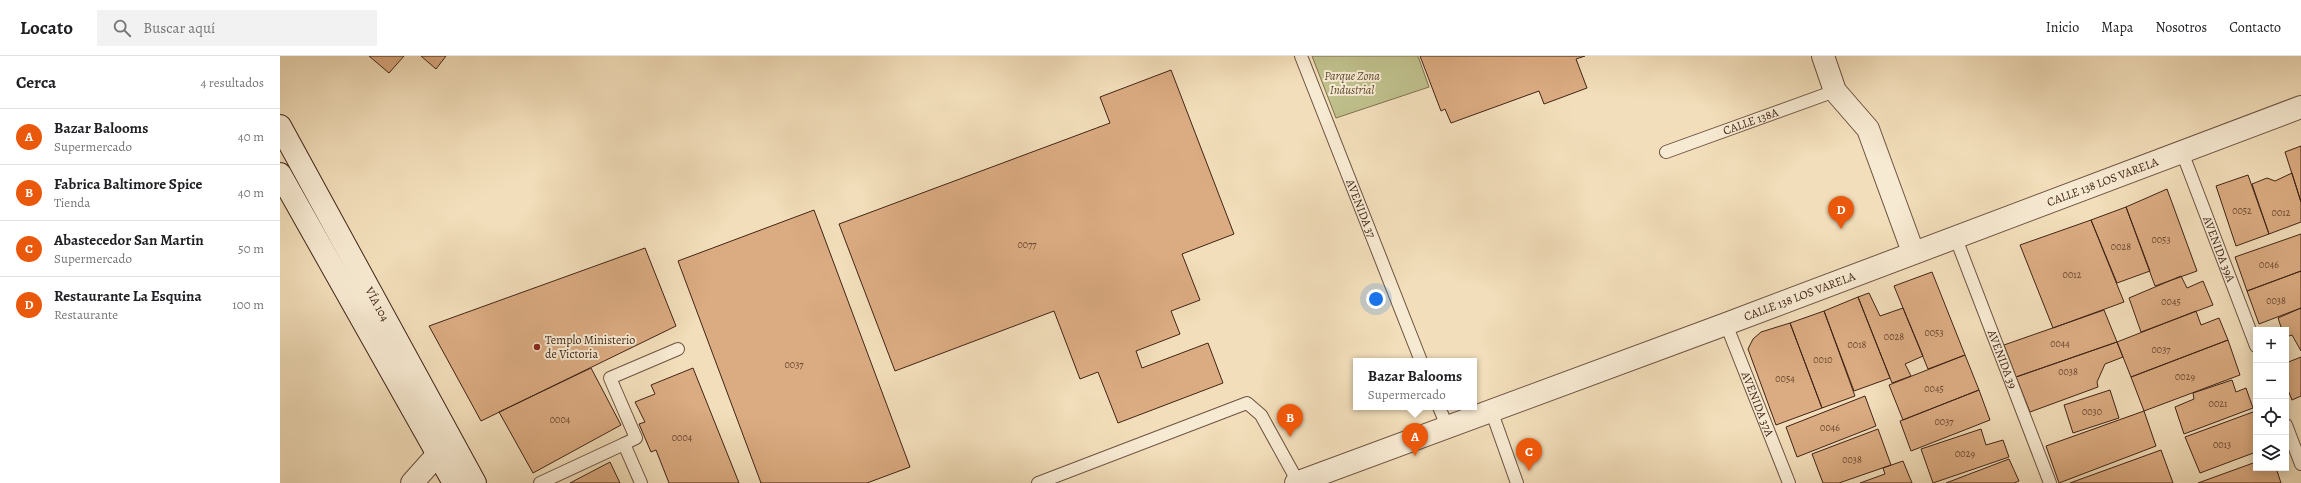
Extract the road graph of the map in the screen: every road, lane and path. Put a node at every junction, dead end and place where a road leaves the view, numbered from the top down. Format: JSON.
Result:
{"nodes":[{"id":1,"x":1301,"y":56,"type":"edge"},
{"id":2,"x":1823,"y":56,"type":"edge"},
{"id":3,"x":1836,"y":91,"type":"junction"},
{"id":4,"x":2301,"y":107,"type":"edge"},
{"id":5,"x":280,"y":126,"type":"edge"},
{"id":6,"x":1666,"y":152,"type":"dead end"},
{"id":7,"x":2182,"y":152,"type":"junction"},
{"id":8,"x":280,"y":174,"type":"edge"},
{"id":9,"x":1955,"y":236,"type":"junction"},
{"id":10,"x":1913,"y":252,"type":"junction"},
{"id":11,"x":1726,"y":324,"type":"junction"},
{"id":12,"x":2253,"y":338,"type":"edge"},
{"id":13,"x":678,"y":349,"type":"dead end"},
{"id":14,"x":1420,"y":358,"type":"edge"},
{"id":15,"x":1491,"y":410,"type":"junction"},
{"id":16,"x":1443,"y":417,"type":"edge"},
{"id":17,"x":2289,"y":433,"type":"edge"},
{"id":18,"x":624,"y":444,"type":"junction"},
{"id":19,"x":438,"y":454,"type":"junction"},
{"id":20,"x":2301,"y":464,"type":"edge"},
{"id":21,"x":412,"y":483,"type":"edge"},
{"id":22,"x":454,"y":483,"type":"edge"},
{"id":23,"x":475,"y":483,"type":"edge"},
{"id":24,"x":540,"y":483,"type":"edge"},
{"id":25,"x":641,"y":483,"type":"edge"},
{"id":26,"x":1038,"y":483,"type":"edge"},
{"id":27,"x":1297,"y":483,"type":"edge"},
{"id":28,"x":1517,"y":483,"type":"edge"},
{"id":29,"x":1789,"y":483,"type":"edge"},
{"id":30,"x":2050,"y":483,"type":"edge"}],
"edges":[{"from":1,"to":14,"type":"lane","name":"AVENIDA 37"},
{"from":2,"to":3,"type":"street"},
{"from":3,"to":6,"type":"lane","name":"CALLE 138A"},
{"from":3,"to":10,"type":"street"},
{"from":4,"to":7,"type":"street","name":"CALLE 138 LOS VARELA"},
{"from":5,"to":23,"type":"street","name":"VÍA 104"},
{"from":7,"to":9,"type":"street","name":"CALLE 138 LOS VARELA"},
{"from":7,"to":12,"type":"lane","name":"AVENIDA 39A"},
{"from":8,"to":19,"type":"street","name":"VÍA 104"},
{"from":9,"to":10,"type":"street","name":"CALLE 138 LOS VARELA"},
{"from":9,"to":30,"type":"lane","name":"AVENIDA 39"},
{"from":10,"to":11,"type":"street","name":"CALLE 138 LOS VARELA"},
{"from":11,"to":15,"type":"street","name":"CALLE 138 LOS VARELA"},
{"from":11,"to":29,"type":"lane","name":"AVENIDA 37A"},
{"from":13,"to":18,"type":"lane"},
{"from":15,"to":16,"type":"street","name":"CALLE 138 LOS VARELA"},
{"from":15,"to":28,"type":"lane"},
{"from":16,"to":27,"type":"street","name":"CALLE 138 LOS VARELA"},
{"from":17,"to":20,"type":"lane"},
{"from":18,"to":24,"type":"lane"},
{"from":18,"to":25,"type":"lane"},
{"from":19,"to":21,"type":"street"},
{"from":19,"to":22,"type":"street","name":"VÍA 104"},
{"from":26,"to":27,"type":"lane"}]}
